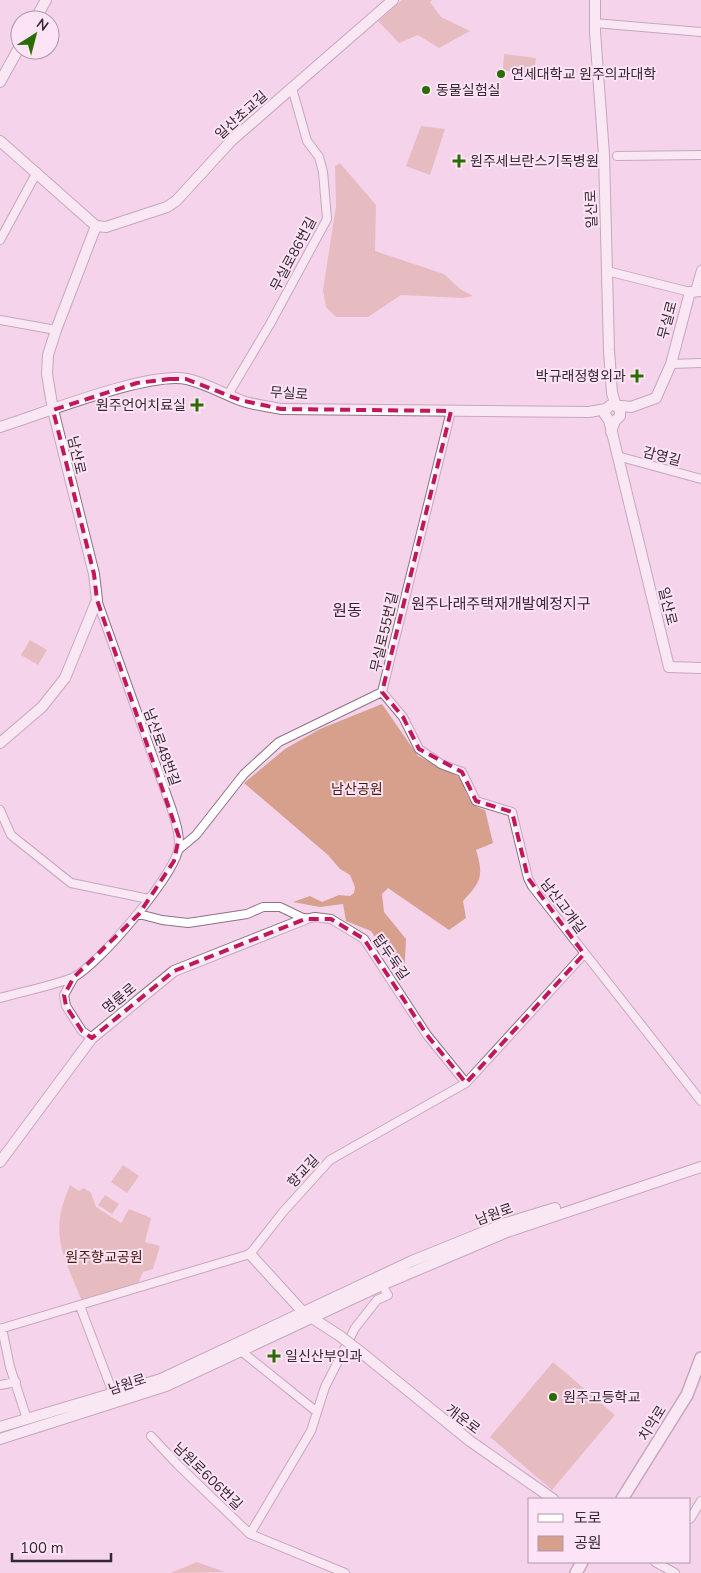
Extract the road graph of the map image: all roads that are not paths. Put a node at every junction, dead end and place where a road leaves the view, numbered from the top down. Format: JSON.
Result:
{"nodes":[{"id":1,"x":393,"y":0,"type":"edge"},
{"id":2,"x":595,"y":0,"type":"edge"},
{"id":3,"x":594,"y":23,"type":"junction"},
{"id":4,"x":701,"y":32,"type":"edge"},
{"id":5,"x":12,"y":60,"type":"edge"},
{"id":6,"x":0,"y":82,"type":"edge"},
{"id":7,"x":292,"y":88,"type":"junction"},
{"id":8,"x":0,"y":141,"type":"edge"},
{"id":9,"x":701,"y":155,"type":"edge"},
{"id":10,"x":617,"y":156,"type":"dead end"},
{"id":11,"x":37,"y":172,"type":"junction"},
{"id":12,"x":96,"y":226,"type":"junction"},
{"id":13,"x":0,"y":240,"type":"edge"},
{"id":14,"x":607,"y":270,"type":"junction"},
{"id":15,"x":701,"y":270,"type":"edge"},
{"id":16,"x":695,"y":291,"type":"edge"},
{"id":17,"x":0,"y":320,"type":"edge"},
{"id":18,"x":56,"y":330,"type":"junction"},
{"id":19,"x":701,"y":363,"type":"edge"},
{"id":20,"x":671,"y":364,"type":"junction"},
{"id":21,"x":229,"y":393,"type":"junction"},
{"id":22,"x":52,"y":410,"type":"junction"},
{"id":23,"x":451,"y":410,"type":"junction"},
{"id":24,"x":612,"y":413,"type":"junction"},
{"id":25,"x":0,"y":427,"type":"edge"},
{"id":26,"x":617,"y":456,"type":"junction"},
{"id":27,"x":701,"y":479,"type":"edge"},
{"id":28,"x":97,"y":600,"type":"junction"},
{"id":29,"x":701,"y":668,"type":"edge"},
{"id":30,"x":382,"y":692,"type":"junction"},
{"id":31,"x":0,"y":743,"type":"edge"},
{"id":32,"x":0,"y":810,"type":"edge"},
{"id":33,"x":178,"y":850,"type":"junction"},
{"id":34,"x":149,"y":899,"type":"junction"},
{"id":35,"x":139,"y":914,"type":"junction"},
{"id":36,"x":305,"y":919,"type":"junction"},
{"id":37,"x":584,"y":954,"type":"junction"},
{"id":38,"x":74,"y":977,"type":"junction"},
{"id":39,"x":0,"y":998,"type":"edge"},
{"id":40,"x":92,"y":1038,"type":"junction"},
{"id":41,"x":466,"y":1084,"type":"junction"},
{"id":42,"x":701,"y":1101,"type":"edge"},
{"id":43,"x":701,"y":1161,"type":"edge"},
{"id":44,"x":0,"y":1162,"type":"edge"},
{"id":45,"x":701,"y":1167,"type":"edge"},
{"id":46,"x":250,"y":1254,"type":"junction"},
{"id":47,"x":382,"y":1285,"type":"junction"},
{"id":48,"x":80,"y":1306,"type":"junction"},
{"id":49,"x":303,"y":1312,"type":"junction"},
{"id":50,"x":312,"y":1319,"type":"junction"},
{"id":51,"x":1,"y":1329,"type":"edge"},
{"id":52,"x":241,"y":1351,"type":"junction"},
{"id":53,"x":701,"y":1358,"type":"edge"},
{"id":54,"x":16,"y":1382,"type":"junction"},
{"id":55,"x":163,"y":1382,"type":"junction"},
{"id":56,"x":0,"y":1386,"type":"edge"},
{"id":57,"x":113,"y":1393,"type":"junction"},
{"id":58,"x":317,"y":1412,"type":"junction"},
{"id":59,"x":27,"y":1419,"type":"junction"},
{"id":60,"x":0,"y":1427,"type":"edge"},
{"id":61,"x":151,"y":1436,"type":"dead end"},
{"id":62,"x":0,"y":1439,"type":"edge"},
{"id":63,"x":552,"y":1498,"type":"edge"},
{"id":64,"x":623,"y":1498,"type":"edge"},
{"id":65,"x":701,"y":1501,"type":"edge"},
{"id":66,"x":691,"y":1517,"type":"edge"},
{"id":67,"x":250,"y":1534,"type":"junction"},
{"id":68,"x":660,"y":1563,"type":"edge"},
{"id":69,"x":345,"y":1573,"type":"edge"},
{"id":70,"x":656,"y":1573,"type":"edge"},
{"id":71,"x":674,"y":1573,"type":"edge"}],
"edges":[{"from":1,"to":7,"type":"street","name":"일산초교길"},
{"from":2,"to":3,"type":"street","name":"일산로"},
{"from":3,"to":4,"type":"street"},
{"from":3,"to":14,"type":"street","name":"일산로"},
{"from":5,"to":6,"type":"street"},
{"from":7,"to":12,"type":"street","name":"일산초교길"},
{"from":7,"to":21,"type":"street","name":"무실로86번길"},
{"from":8,"to":11,"type":"street"},
{"from":9,"to":10,"type":"street"},
{"from":11,"to":12,"type":"street"},
{"from":11,"to":13,"type":"street"},
{"from":12,"to":18,"type":"street","name":"남산로"},
{"from":14,"to":16,"type":"street"},
{"from":14,"to":24,"type":"street","name":"일산로"},
{"from":15,"to":16,"type":"street"},
{"from":16,"to":20,"type":"street","name":"무실로"},
{"from":17,"to":18,"type":"street"},
{"from":18,"to":22,"type":"street","name":"남산로"},
{"from":19,"to":20,"type":"street"},
{"from":20,"to":24,"type":"street","name":"무실로"},
{"from":21,"to":22,"type":"street","name":"무실로"},
{"from":21,"to":23,"type":"street","name":"무실로"},
{"from":22,"to":25,"type":"street","name":"무실로"},
{"from":22,"to":28,"type":"street","name":"남산로"},
{"from":23,"to":24,"type":"street","name":"무실로"},
{"from":23,"to":30,"type":"street","name":"무실로55번길"},
{"from":24,"to":26,"type":"street","name":"일산로"},
{"from":26,"to":27,"type":"street","name":"감영길"},
{"from":26,"to":29,"type":"street","name":"일산로"},
{"from":28,"to":31,"type":"street","name":"남산로"},
{"from":28,"to":33,"type":"street","name":"남산로48번길"},
{"from":30,"to":33,"type":"street","name":"무실로55번길"},
{"from":30,"to":37,"type":"street","name":"남산고개길"},
{"from":32,"to":34,"type":"street"},
{"from":33,"to":34,"type":"street"},
{"from":34,"to":35,"type":"street"},
{"from":35,"to":36,"type":"street","name":"탑두둑길"},
{"from":35,"to":38,"type":"street"},
{"from":36,"to":40,"type":"street","name":"명륜로"},
{"from":36,"to":41,"type":"street","name":"탑두둑길"},
{"from":37,"to":41,"type":"street","name":"향교길"},
{"from":37,"to":42,"type":"street","name":"남산고개길"},
{"from":38,"to":39,"type":"street"},
{"from":38,"to":40,"type":"street"},
{"from":40,"to":44,"type":"street","name":"명륜로"},
{"from":41,"to":46,"type":"street","name":"향교길"},
{"from":43,"to":49,"type":"street","name":"남원로"},
{"from":45,"to":47,"type":"street","name":"남원로"},
{"from":46,"to":48,"type":"street"},
{"from":46,"to":49,"type":"street"},
{"from":47,"to":50,"type":"street","name":"남원로"},
{"from":47,"to":58,"type":"street"},
{"from":48,"to":51,"type":"street"},
{"from":48,"to":57,"type":"street"},
{"from":49,"to":50,"type":"street"},
{"from":49,"to":55,"type":"street","name":"남원로"},
{"from":50,"to":52,"type":"street","name":"남원로"},
{"from":50,"to":63,"type":"street","name":"개운로","bridge":true},
{"from":51,"to":54,"type":"street"},
{"from":52,"to":55,"type":"street","name":"남원로"},
{"from":52,"to":58,"type":"street"},
{"from":53,"to":64,"type":"main road","name":"치악로"},
{"from":54,"to":56,"type":"street"},
{"from":54,"to":59,"type":"street"},
{"from":55,"to":57,"type":"street","name":"남원로"},
{"from":55,"to":62,"type":"street","name":"남원로"},
{"from":57,"to":59,"type":"street","name":"남원로"},
{"from":58,"to":67,"type":"street","name":"남원로606번길"},
{"from":59,"to":60,"type":"street","name":"남원로"},
{"from":61,"to":67,"type":"street","name":"남원로606번길"},
{"from":65,"to":66,"type":"street"},
{"from":67,"to":69,"type":"street","name":"남원로606번길"},
{"from":68,"to":70,"type":"street"},
{"from":68,"to":71,"type":"street"}]}
